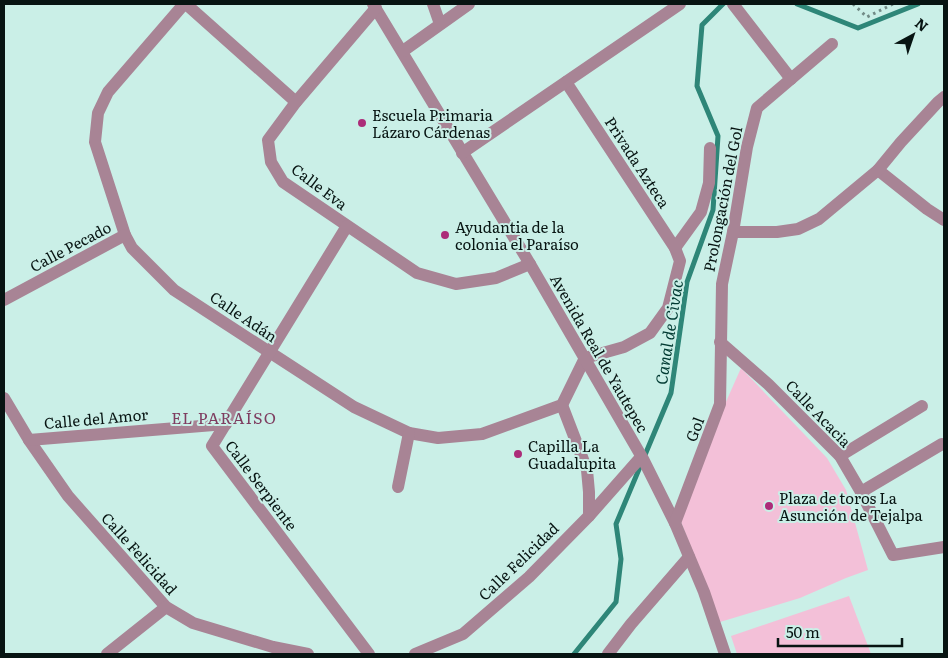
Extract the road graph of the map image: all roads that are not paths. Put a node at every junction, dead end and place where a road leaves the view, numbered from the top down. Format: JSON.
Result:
{"nodes":[{"id":1,"x":185,"y":4,"type":"edge"},
{"id":2,"x":433,"y":4,"type":"edge"},
{"id":3,"x":469,"y":4,"type":"edge"},
{"id":4,"x":680,"y":4,"type":"edge"},
{"id":5,"x":375,"y":6,"type":"edge"},
{"id":6,"x":735,"y":6,"type":"edge"},
{"id":7,"x":440,"y":24,"type":"junction"},
{"id":8,"x":832,"y":44,"type":"dead end"},
{"id":9,"x":402,"y":51,"type":"junction"},
{"id":10,"x":791,"y":79,"type":"junction"},
{"id":11,"x":566,"y":82,"type":"junction"},
{"id":12,"x":944,"y":97,"type":"edge"},
{"id":13,"x":296,"y":102,"type":"junction"},
{"id":14,"x":710,"y":148,"type":"dead end"},
{"id":15,"x":462,"y":153,"type":"junction"},
{"id":16,"x":878,"y":170,"type":"junction"},
{"id":17,"x":944,"y":220,"type":"edge"},
{"id":18,"x":347,"y":226,"type":"junction"},
{"id":19,"x":733,"y":232,"type":"junction"},
{"id":20,"x":125,"y":235,"type":"junction"},
{"id":21,"x":675,"y":248,"type":"junction"},
{"id":22,"x":530,"y":264,"type":"junction"},
{"id":23,"x":4,"y":300,"type":"edge"},
{"id":24,"x":720,"y":342,"type":"junction"},
{"id":25,"x":270,"y":353,"type":"junction"},
{"id":26,"x":585,"y":358,"type":"junction"},
{"id":27,"x":4,"y":398,"type":"edge"},
{"id":28,"x":562,"y":404,"type":"junction"},
{"id":29,"x":922,"y":406,"type":"dead end"},
{"id":30,"x":226,"y":424,"type":"junction"},
{"id":31,"x":409,"y":433,"type":"junction"},
{"id":32,"x":29,"y":440,"type":"junction"},
{"id":33,"x":942,"y":444,"type":"dead end"},
{"id":34,"x":840,"y":456,"type":"junction"},
{"id":35,"x":642,"y":458,"type":"junction"},
{"id":36,"x":398,"y":487,"type":"dead end"},
{"id":37,"x":861,"y":492,"type":"junction"},
{"id":38,"x":588,"y":516,"type":"junction"},
{"id":39,"x":675,"y":523,"type":"junction"},
{"id":40,"x":944,"y":547,"type":"edge"},
{"id":41,"x":690,"y":557,"type":"junction"},
{"id":42,"x":166,"y":607,"type":"junction"},
{"id":43,"x":107,"y":654,"type":"edge"},
{"id":44,"x":308,"y":654,"type":"edge"},
{"id":45,"x":369,"y":654,"type":"edge"},
{"id":46,"x":415,"y":654,"type":"edge"},
{"id":47,"x":608,"y":654,"type":"edge"},
{"id":48,"x":725,"y":654,"type":"edge"}],
"edges":[{"from":1,"to":13,"type":"street"},
{"from":1,"to":20,"type":"street","name":"Calle Adán"},
{"from":2,"to":7,"type":"street"},
{"from":3,"to":7,"type":"street"},
{"from":4,"to":11,"type":"street"},
{"from":5,"to":9,"type":"street","name":"Avenida Real de Yautepec"},
{"from":5,"to":13,"type":"street","name":"Calle Eva"},
{"from":6,"to":10,"type":"street"},
{"from":7,"to":9,"type":"street"},
{"from":8,"to":10,"type":"street","name":"Prolongación del Gol"},
{"from":9,"to":15,"type":"street","name":"Avenida Real de Yautepec"},
{"from":10,"to":19,"type":"street","name":"Prolongación del Gol"},
{"from":11,"to":15,"type":"street"},
{"from":11,"to":21,"type":"street","name":"Privada Azteca"},
{"from":12,"to":16,"type":"street"},
{"from":13,"to":18,"type":"street","name":"Calle Eva"},
{"from":14,"to":21,"type":"street"},
{"from":15,"to":22,"type":"street","name":"Avenida Real de Yautepec"},
{"from":16,"to":17,"type":"street"},
{"from":16,"to":19,"type":"street"},
{"from":18,"to":22,"type":"street","name":"Calle Eva"},
{"from":18,"to":25,"type":"street","name":"Calle Serpiente"},
{"from":19,"to":24,"type":"street","name":"Prolongación del Gol"},
{"from":20,"to":23,"type":"street","name":"Calle Pecado"},
{"from":20,"to":25,"type":"street","name":"Calle Adán"},
{"from":21,"to":26,"type":"street","name":"Privada Azteca"},
{"from":22,"to":26,"type":"street","name":"Avenida Real de Yautepec"},
{"from":24,"to":34,"type":"street","name":"Calle Acacia"},
{"from":24,"to":39,"type":"street","name":"Gol"},
{"from":25,"to":30,"type":"street","name":"Calle Serpiente"},
{"from":25,"to":31,"type":"street","name":"Calle Adán"},
{"from":26,"to":28,"type":"street"},
{"from":26,"to":35,"type":"street","name":"Avenida Real de Yautepec"},
{"from":27,"to":32,"type":"street","name":"Calle Felicidad"},
{"from":28,"to":31,"type":"street","name":"Calle Adán"},
{"from":28,"to":38,"type":"street"},
{"from":29,"to":34,"type":"street"},
{"from":30,"to":32,"type":"street","name":"Calle del Amor"},
{"from":30,"to":45,"type":"street","name":"Calle Serpiente"},
{"from":31,"to":36,"type":"street"},
{"from":32,"to":42,"type":"street","name":"Calle Felicidad"},
{"from":33,"to":37,"type":"street"},
{"from":34,"to":37,"type":"street","name":"Calle Acacia"},
{"from":35,"to":38,"type":"street","name":"Calle Felicidad"},
{"from":35,"to":39,"type":"street","name":"Avenida Real de Yautepec"},
{"from":37,"to":40,"type":"street","name":"Calle Acacia"},
{"from":38,"to":46,"type":"street","name":"Calle Felicidad"},
{"from":39,"to":41,"type":"street","name":"Avenida Real de Yautepec"},
{"from":41,"to":47,"type":"street"},
{"from":41,"to":48,"type":"street","name":"Avenida Real de Yautepec"},
{"from":42,"to":43,"type":"street"},
{"from":42,"to":44,"type":"street","name":"Calle Felicidad"}]}
